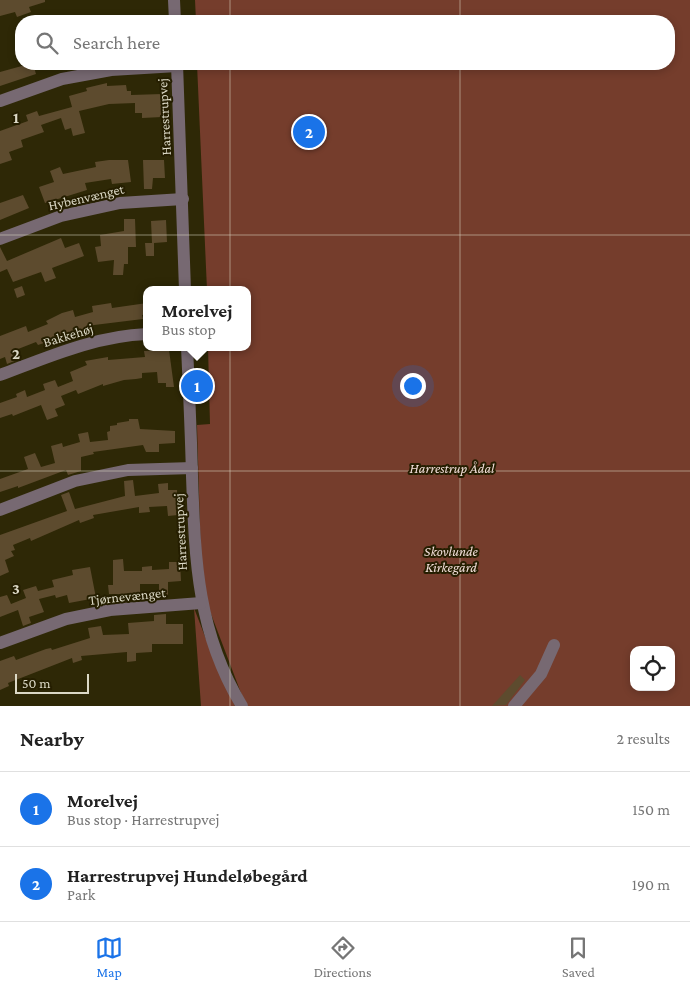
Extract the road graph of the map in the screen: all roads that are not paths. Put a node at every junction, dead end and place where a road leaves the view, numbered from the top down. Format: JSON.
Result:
{"nodes":[{"id":1,"x":174,"y":0,"type":"edge"},
{"id":2,"x":175,"y":15,"type":"edge"},
{"id":3,"x":111,"y":70,"type":"edge"},
{"id":4,"x":177,"y":70,"type":"edge"},
{"id":5,"x":0,"y":101,"type":"edge"},
{"id":6,"x":183,"y":199,"type":"junction"},
{"id":7,"x":0,"y":239,"type":"edge"},
{"id":8,"x":185,"y":286,"type":"edge"},
{"id":9,"x":143,"y":334,"type":"edge"},
{"id":10,"x":187,"y":351,"type":"edge"},
{"id":11,"x":0,"y":374,"type":"edge"},
{"id":12,"x":192,"y":468,"type":"junction"},
{"id":13,"x":0,"y":510,"type":"edge"},
{"id":14,"x":201,"y":603,"type":"junction"},
{"id":15,"x":0,"y":643,"type":"edge"},
{"id":16,"x":554,"y":645,"type":"dead end"},
{"id":17,"x":242,"y":706,"type":"edge"},
{"id":18,"x":514,"y":706,"type":"edge"}],
"edges":[{"from":1,"to":2,"type":"street"},
{"from":3,"to":5,"type":"street"},
{"from":4,"to":6,"type":"street","name":"Harrestrupvej"},
{"from":6,"to":7,"type":"street","name":"Hybenvænget"},
{"from":6,"to":8,"type":"street","name":"Harrestrupvej"},
{"from":9,"to":11,"type":"street","name":"Bakkehøj"},
{"from":10,"to":12,"type":"street","name":"Harrestrupvej"},
{"from":12,"to":13,"type":"street"},
{"from":12,"to":14,"type":"street","name":"Harrestrupvej"},
{"from":14,"to":15,"type":"street","name":"Tjørnevænget"},
{"from":14,"to":17,"type":"street","name":"Harrestrupvej"},
{"from":16,"to":18,"type":"street"}]}
